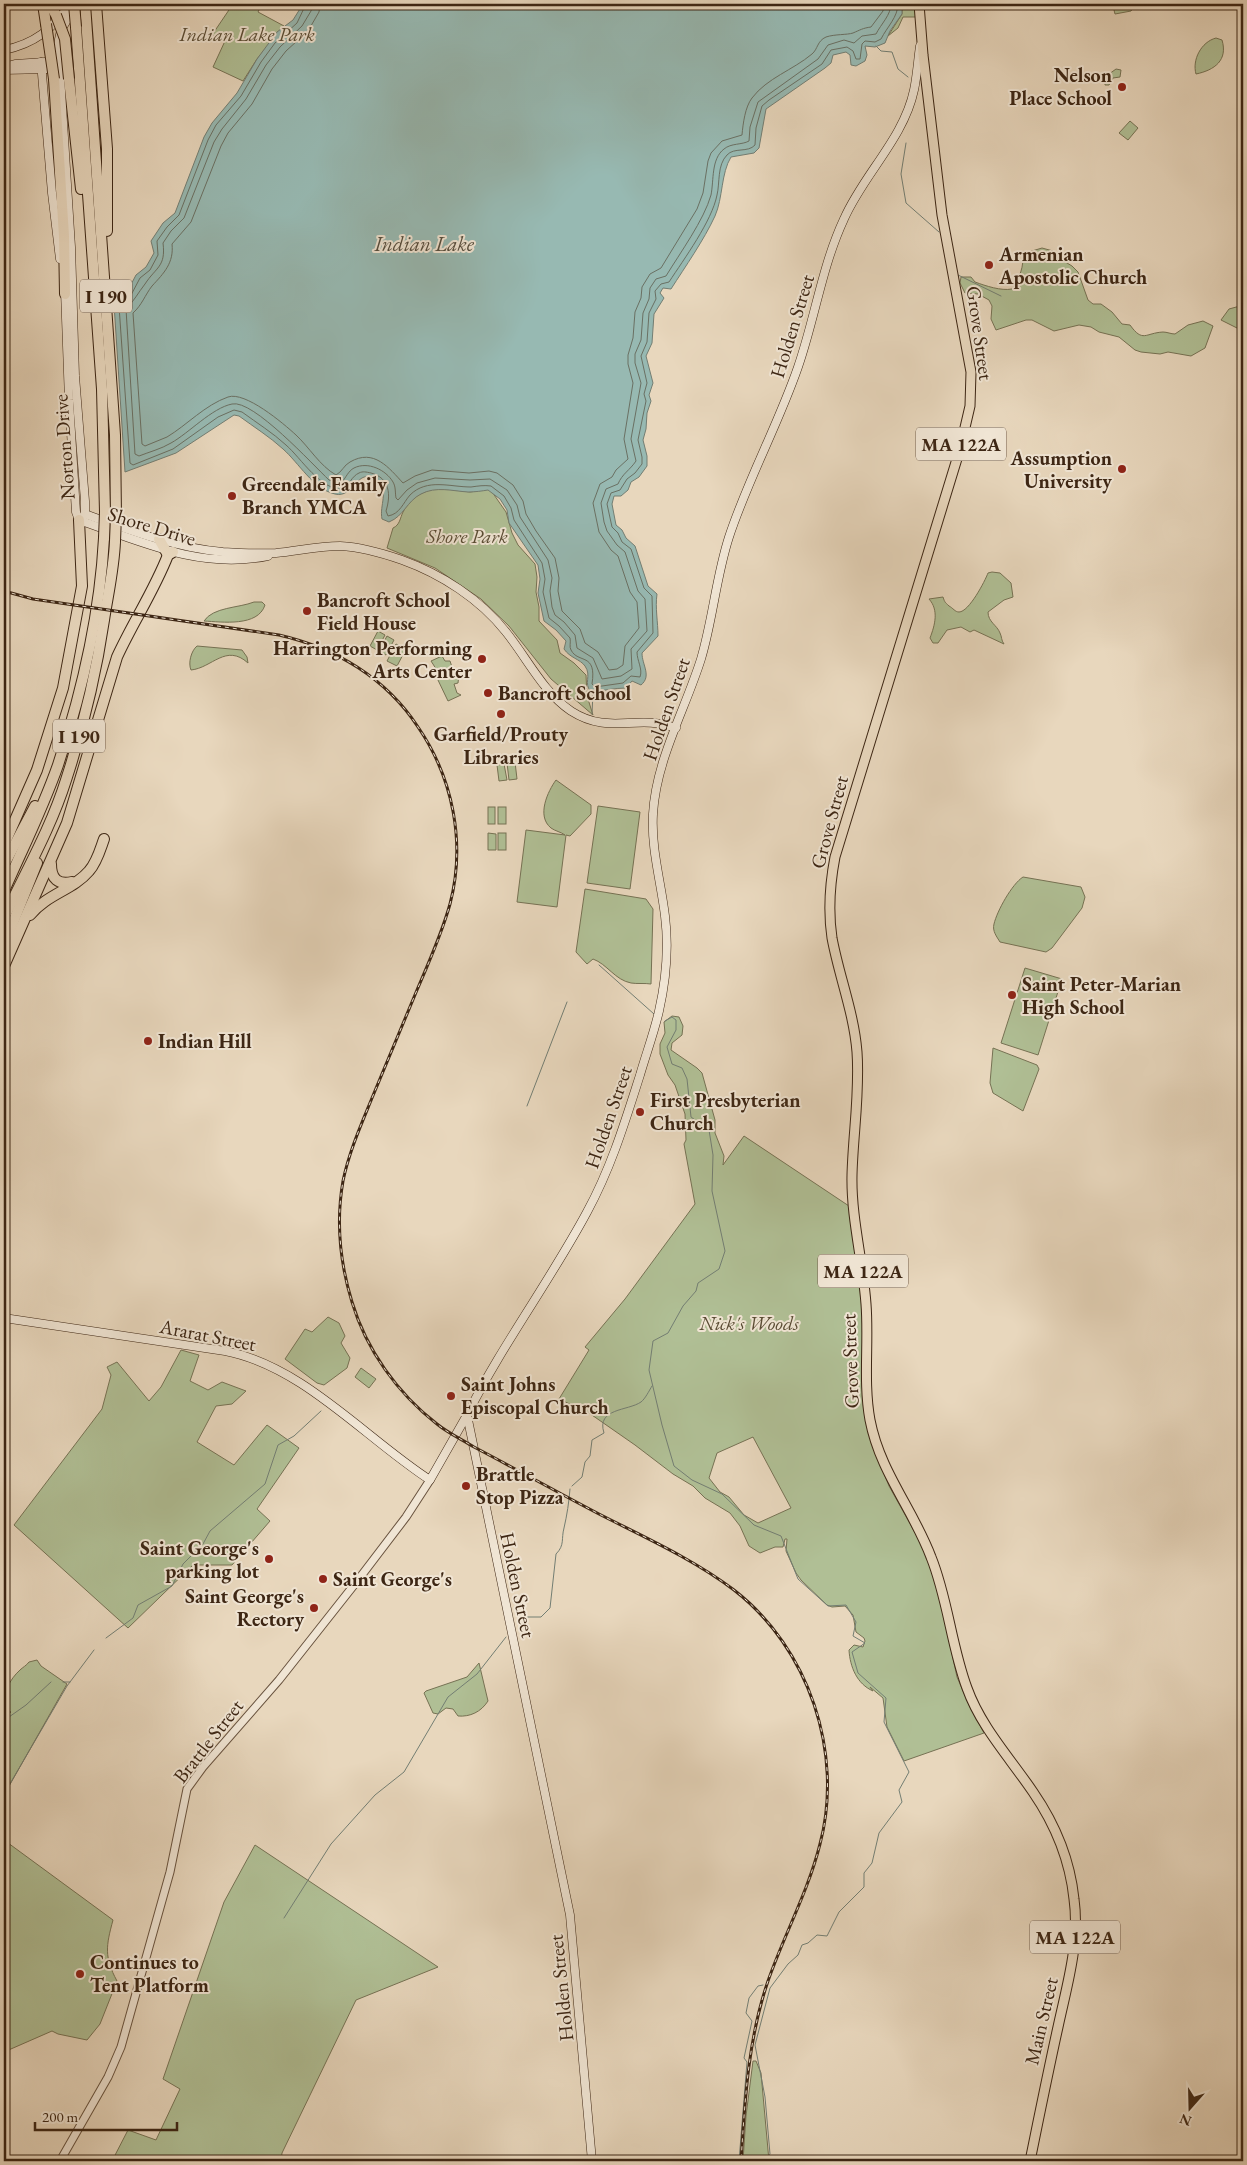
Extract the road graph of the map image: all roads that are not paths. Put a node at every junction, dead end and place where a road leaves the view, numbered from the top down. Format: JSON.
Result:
{"nodes":[{"id":1,"x":43,"y":4,"type":"edge"},
{"id":2,"x":50,"y":4,"type":"edge"},
{"id":3,"x":70,"y":4,"type":"edge"},
{"id":4,"x":96,"y":4,"type":"edge"},
{"id":5,"x":919,"y":4,"type":"edge"},
{"id":6,"x":81,"y":5,"type":"edge"},
{"id":7,"x":921,"y":34,"type":"junction"},
{"id":8,"x":94,"y":47,"type":"junction"},
{"id":9,"x":4,"y":50,"type":"edge"},
{"id":10,"x":60,"y":64,"type":"junction"},
{"id":11,"x":41,"y":65,"type":"junction"},
{"id":12,"x":4,"y":69,"type":"edge"},
{"id":13,"x":927,"y":82,"type":"junction"},
{"id":14,"x":914,"y":89,"type":"junction"},
{"id":15,"x":94,"y":278,"type":"junction"},
{"id":16,"x":65,"y":294,"type":"junction"},
{"id":17,"x":82,"y":517,"type":"junction"},
{"id":18,"x":159,"y":539,"type":"junction"},
{"id":19,"x":169,"y":553,"type":"junction"},
{"id":20,"x":276,"y":553,"type":"junction"},
{"id":21,"x":676,"y":728,"type":"junction"},
{"id":22,"x":57,"y":766,"type":"junction"},
{"id":23,"x":51,"y":818,"type":"junction"},
{"id":24,"x":104,"y":839,"type":"dead end"},
{"id":25,"x":4,"y":845,"type":"edge"},
{"id":26,"x":52,"y":860,"type":"junction"},
{"id":27,"x":4,"y":865,"type":"edge"},
{"id":28,"x":80,"y":879,"type":"junction"},
{"id":29,"x":4,"y":891,"type":"edge"},
{"id":30,"x":4,"y":918,"type":"edge"},
{"id":31,"x":21,"y":928,"type":"junction"},
{"id":32,"x":4,"y":945,"type":"edge"},
{"id":33,"x":4,"y":966,"type":"edge"},
{"id":34,"x":4,"y":1318,"type":"edge"},
{"id":35,"x":466,"y":1415,"type":"junction"},
{"id":36,"x":456,"y":1433,"type":"junction"},
{"id":37,"x":472,"y":1441,"type":"junction"},
{"id":38,"x":430,"y":1480,"type":"junction"},
{"id":39,"x":989,"y":1731,"type":"joint"},
{"id":40,"x":60,"y":2161,"type":"edge"},
{"id":41,"x":592,"y":2161,"type":"edge"},
{"id":42,"x":1030,"y":2161,"type":"edge"}],
"edges":[{"from":1,"to":16,"type":"highway","bridge":true},
{"from":2,"to":15,"type":"highway","bridge":true},
{"from":3,"to":9,"type":"main road"},
{"from":4,"to":8,"type":"highway"},
{"from":5,"to":7,"type":"main road","name":"Grove Street","number":"MA 122A"},
{"from":6,"to":8,"type":"highway"},
{"from":6,"to":10,"type":"main road","name":"Norton Drive"},
{"from":6,"to":15,"type":"highway","number":"I 190","bridge":true},
{"from":7,"to":13,"type":"main road","name":"Grove Street","number":"MA 122A"},
{"from":7,"to":14,"type":"main road","name":"Holden Street"},
{"from":8,"to":23,"type":"highway","number":"I 190","bridge":true},
{"from":10,"to":11,"type":"main road"},
{"from":10,"to":17,"type":"main road","name":"Norton Drive"},
{"from":11,"to":12,"type":"main road"},
{"from":11,"to":16,"type":"main road","name":"Norton Drive"},
{"from":13,"to":14,"type":"main road"},
{"from":13,"to":39,"type":"main road","name":"Grove Street","number":"MA 122A"},
{"from":14,"to":21,"type":"main road","name":"Holden Street"},
{"from":15,"to":22,"type":"highway","number":"I 190","bridge":true},
{"from":16,"to":17,"type":"main road","name":"Norton Drive"},
{"from":17,"to":18,"type":"main road","name":"Shore Drive"},
{"from":17,"to":19,"type":"main road","name":"Shore Drive"},
{"from":17,"to":25,"type":"highway"},
{"from":18,"to":19,"type":"highway"},
{"from":18,"to":20,"type":"main road","name":"Shore Drive"},
{"from":19,"to":20,"type":"main road","name":"Shore Drive"},
{"from":19,"to":26,"type":"highway"},
{"from":20,"to":21,"type":"main road","name":"Shore Drive"},
{"from":21,"to":35,"type":"main road","name":"Holden Street"},
{"from":22,"to":27,"type":"highway"},
{"from":22,"to":29,"type":"highway","number":"I 190"},
{"from":23,"to":30,"type":"highway","number":"I 190"},
{"from":23,"to":32,"type":"highway"},
{"from":24,"to":28,"type":"highway"},
{"from":26,"to":28,"type":"highway"},
{"from":26,"to":31,"type":"highway"},
{"from":28,"to":31,"type":"highway"},
{"from":31,"to":33,"type":"highway"},
{"from":34,"to":38,"type":"main road","name":"Ararat Street"},
{"from":35,"to":36,"type":"main road","name":"Brattle Street"},
{"from":35,"to":37,"type":"main road","name":"Holden Street"},
{"from":36,"to":37,"type":"main road"},
{"from":36,"to":38,"type":"main road","name":"Brattle Street"},
{"from":37,"to":41,"type":"main road","name":"Holden Street"},
{"from":38,"to":40,"type":"street","name":"Brattle Street"},
{"from":39,"to":42,"type":"main road","name":"Main Street","number":"MA 122A"}]}
